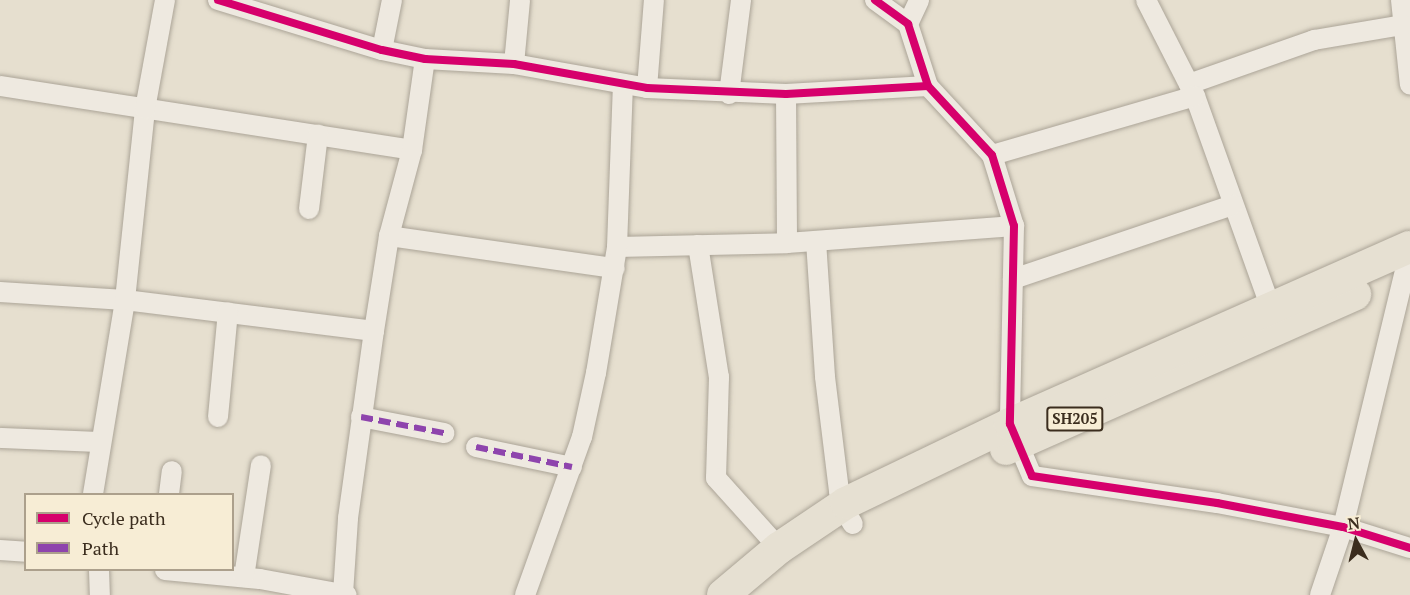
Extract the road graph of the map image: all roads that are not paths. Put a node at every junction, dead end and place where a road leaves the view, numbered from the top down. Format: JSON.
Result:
{"nodes":[{"id":1,"x":165,"y":0,"type":"edge"},
{"id":2,"x":218,"y":0,"type":"edge"},
{"id":3,"x":392,"y":0,"type":"edge"},
{"id":4,"x":520,"y":0,"type":"edge"},
{"id":5,"x":654,"y":0,"type":"edge"},
{"id":6,"x":741,"y":0,"type":"edge"},
{"id":7,"x":875,"y":0,"type":"edge"},
{"id":8,"x":919,"y":0,"type":"edge"},
{"id":9,"x":1146,"y":0,"type":"edge"},
{"id":10,"x":1401,"y":0,"type":"edge"},
{"id":11,"x":908,"y":24,"type":"junction"},
{"id":12,"x":1403,"y":25,"type":"junction"},
{"id":13,"x":382,"y":50,"type":"junction"},
{"id":14,"x":425,"y":59,"type":"junction"},
{"id":15,"x":514,"y":64,"type":"junction"},
{"id":16,"x":623,"y":84,"type":"junction"},
{"id":17,"x":0,"y":86,"type":"edge"},
{"id":18,"x":928,"y":86,"type":"junction"},
{"id":19,"x":1410,"y":86,"type":"edge"},
{"id":20,"x":646,"y":88,"type":"junction"},
{"id":21,"x":1192,"y":90,"type":"junction"},
{"id":22,"x":729,"y":94,"type":"junction"},
{"id":23,"x":786,"y":94,"type":"junction"},
{"id":24,"x":145,"y":109,"type":"junction"},
{"id":25,"x":318,"y":135,"type":"junction"},
{"id":26,"x":412,"y":150,"type":"junction"},
{"id":27,"x":992,"y":155,"type":"junction"},
{"id":28,"x":1233,"y":205,"type":"junction"},
{"id":29,"x":309,"y":209,"type":"dead end"},
{"id":30,"x":1014,"y":226,"type":"junction"},
{"id":31,"x":389,"y":236,"type":"junction"},
{"id":32,"x":816,"y":241,"type":"junction"},
{"id":33,"x":787,"y":243,"type":"junction"},
{"id":34,"x":699,"y":245,"type":"junction"},
{"id":35,"x":617,"y":247,"type":"junction"},
{"id":36,"x":1408,"y":261,"type":"edge"},
{"id":37,"x":615,"y":268,"type":"junction"},
{"id":38,"x":1013,"y":279,"type":"junction"},
{"id":39,"x":0,"y":292,"type":"edge"},
{"id":40,"x":125,"y":300,"type":"junction"},
{"id":41,"x":1271,"y":308,"type":"junction"},
{"id":42,"x":228,"y":312,"type":"junction"},
{"id":43,"x":374,"y":331,"type":"junction"},
{"id":44,"x":218,"y":417,"type":"dead end"},
{"id":45,"x":361,"y":417,"type":"junction"},
{"id":46,"x":444,"y":434,"type":"dead end"},
{"id":47,"x":1013,"y":434,"type":"junction"},
{"id":48,"x":0,"y":438,"type":"edge"},
{"id":49,"x":101,"y":442,"type":"junction"},
{"id":50,"x":476,"y":447,"type":"dead end"},
{"id":51,"x":261,"y":465,"type":"dead end"},
{"id":52,"x":572,"y":467,"type":"junction"},
{"id":53,"x":172,"y":471,"type":"dead end"},
{"id":54,"x":93,"y":493,"type":"edge"},
{"id":55,"x":169,"y":493,"type":"edge"},
{"id":56,"x":848,"y":515,"type":"junction"},
{"id":57,"x":1343,"y":527,"type":"junction"},
{"id":58,"x":779,"y":548,"type":"junction"},
{"id":59,"x":1410,"y":548,"type":"edge"},
{"id":60,"x":0,"y":550,"type":"edge"},
{"id":61,"x":24,"y":552,"type":"edge"},
{"id":62,"x":99,"y":571,"type":"edge"},
{"id":63,"x":171,"y":571,"type":"edge"},
{"id":64,"x":254,"y":584,"type":"edge"},
{"id":65,"x":100,"y":595,"type":"edge"},
{"id":66,"x":345,"y":595,"type":"edge"},
{"id":67,"x":525,"y":595,"type":"edge"},
{"id":68,"x":723,"y":595,"type":"edge"},
{"id":69,"x":754,"y":595,"type":"edge"},
{"id":70,"x":1320,"y":595,"type":"edge"}],
"edges":[{"from":1,"to":24,"type":"street"},
{"from":2,"to":13,"type":"street"},
{"from":3,"to":13,"type":"street"},
{"from":4,"to":15,"type":"street"},
{"from":5,"to":20,"type":"street"},
{"from":6,"to":22,"type":"street"},
{"from":7,"to":11,"type":"street"},
{"from":8,"to":11,"type":"street"},
{"from":9,"to":21,"type":"street"},
{"from":10,"to":12,"type":"street"},
{"from":11,"to":18,"type":"street"},
{"from":12,"to":19,"type":"street"},
{"from":12,"to":21,"type":"street"},
{"from":13,"to":14,"type":"street"},
{"from":14,"to":15,"type":"street"},
{"from":14,"to":26,"type":"street"},
{"from":15,"to":16,"type":"street"},
{"from":16,"to":20,"type":"street"},
{"from":16,"to":35,"type":"street"},
{"from":17,"to":24,"type":"street"},
{"from":18,"to":23,"type":"street"},
{"from":18,"to":27,"type":"street"},
{"from":20,"to":22,"type":"street"},
{"from":21,"to":27,"type":"street"},
{"from":21,"to":28,"type":"street"},
{"from":22,"to":23,"type":"street"},
{"from":23,"to":33,"type":"street"},
{"from":24,"to":25,"type":"street"},
{"from":24,"to":40,"type":"street"},
{"from":25,"to":26,"type":"street"},
{"from":25,"to":29,"type":"street"},
{"from":26,"to":31,"type":"street"},
{"from":27,"to":30,"type":"street"},
{"from":28,"to":38,"type":"street"},
{"from":28,"to":41,"type":"street"},
{"from":30,"to":32,"type":"street"},
{"from":30,"to":38,"type":"street"},
{"from":31,"to":37,"type":"street"},
{"from":31,"to":43,"type":"street"},
{"from":32,"to":33,"type":"street"},
{"from":32,"to":56,"type":"street"},
{"from":33,"to":34,"type":"street"},
{"from":34,"to":35,"type":"street"},
{"from":34,"to":58,"type":"street"},
{"from":35,"to":37,"type":"street"},
{"from":36,"to":41,"type":"main road"},
{"from":36,"to":47,"type":"main road","number":"SH205"},
{"from":36,"to":57,"type":"street"},
{"from":37,"to":52,"type":"street"},
{"from":38,"to":47,"type":"street"},
{"from":39,"to":40,"type":"street"},
{"from":40,"to":42,"type":"street"},
{"from":40,"to":49,"type":"street"},
{"from":41,"to":47,"type":"main road"},
{"from":42,"to":43,"type":"street"},
{"from":42,"to":44,"type":"street"},
{"from":43,"to":45,"type":"street"},
{"from":45,"to":46,"type":"street"},
{"from":45,"to":66,"type":"street"},
{"from":47,"to":56,"type":"main road","number":"SH205"},
{"from":47,"to":57,"type":"street"},
{"from":48,"to":49,"type":"street"},
{"from":49,"to":54,"type":"street"},
{"from":50,"to":52,"type":"street"},
{"from":51,"to":64,"type":"street"},
{"from":52,"to":67,"type":"street"},
{"from":53,"to":55,"type":"street"},
{"from":56,"to":58,"type":"main road"},
{"from":56,"to":69,"type":"main road","number":"SH205"},
{"from":57,"to":59,"type":"street"},
{"from":57,"to":70,"type":"street"},
{"from":58,"to":68,"type":"main road"},
{"from":60,"to":61,"type":"street"},
{"from":62,"to":65,"type":"street"},
{"from":63,"to":64,"type":"street"},
{"from":64,"to":66,"type":"street"}]}
